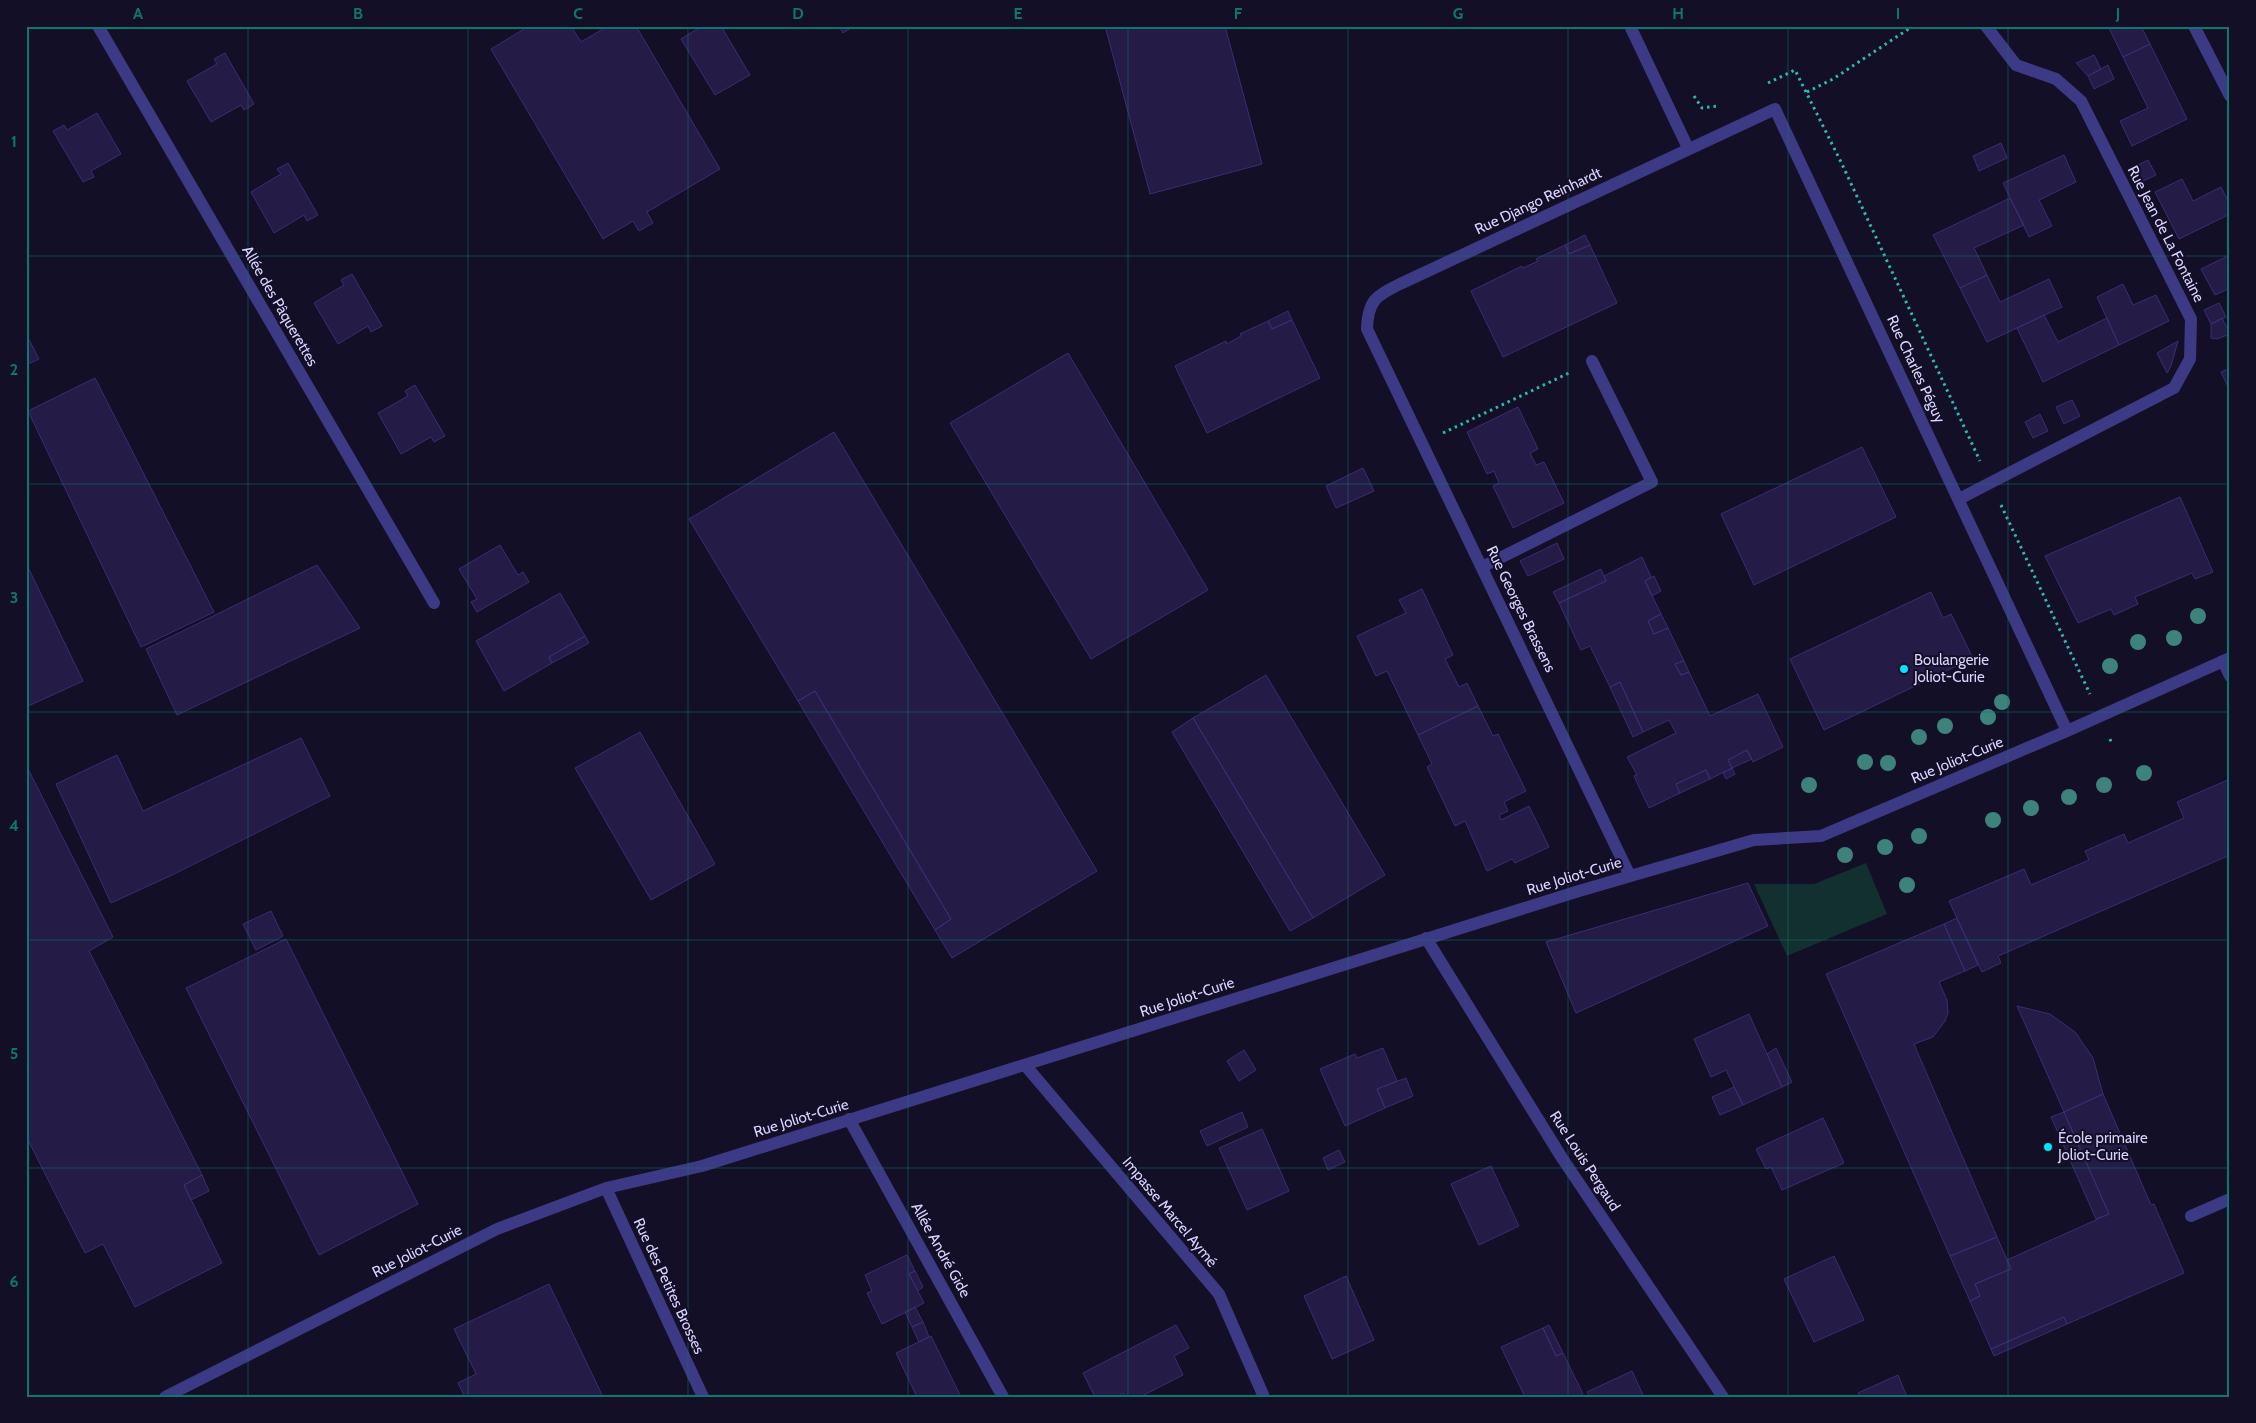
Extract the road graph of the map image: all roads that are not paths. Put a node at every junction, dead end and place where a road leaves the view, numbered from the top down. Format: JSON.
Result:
{"nodes":[{"id":1,"x":98,"y":26,"type":"edge"},
{"id":2,"x":1630,"y":26,"type":"edge"},
{"id":3,"x":1986,"y":26,"type":"edge"},
{"id":4,"x":2194,"y":26,"type":"edge"},
{"id":5,"x":2230,"y":96,"type":"edge"},
{"id":6,"x":1775,"y":109,"type":"joint"},
{"id":7,"x":1688,"y":148,"type":"junction"},
{"id":8,"x":1381,"y":357,"type":"joint"},
{"id":9,"x":1592,"y":361,"type":"road end"},
{"id":10,"x":1959,"y":499,"type":"junction"},
{"id":11,"x":1482,"y":566,"type":"junction"},
{"id":12,"x":434,"y":602,"type":"dead end"},
{"id":13,"x":2226,"y":659,"type":"edge"},
{"id":14,"x":2230,"y":676,"type":"edge"},
{"id":15,"x":2067,"y":731,"type":"junction"},
{"id":16,"x":1630,"y":876,"type":"junction"},
{"id":17,"x":1426,"y":938,"type":"junction"},
{"id":18,"x":1025,"y":1065,"type":"junction"},
{"id":19,"x":849,"y":1119,"type":"junction"},
{"id":20,"x":606,"y":1188,"type":"junction"},
{"id":21,"x":2230,"y":1199,"type":"edge"},
{"id":22,"x":2191,"y":1216,"type":"dead end"},
{"id":23,"x":165,"y":1397,"type":"edge"},
{"id":24,"x":703,"y":1397,"type":"edge"},
{"id":25,"x":1003,"y":1397,"type":"edge"},
{"id":26,"x":1264,"y":1397,"type":"edge"},
{"id":27,"x":1723,"y":1397,"type":"edge"}],
"edges":[{"from":1,"to":12,"type":"street","name":"Allée des Pâquerettes"},
{"from":2,"to":7,"type":"street"},
{"from":3,"to":10,"type":"street","name":"Rue Jean de La Fontaine"},
{"from":4,"to":5,"type":"street"},
{"from":6,"to":7,"type":"street","name":"Rue Django Reinhardt"},
{"from":6,"to":10,"type":"street","name":"Rue Charles Péguy"},
{"from":7,"to":8,"type":"street","name":"Rue Django Reinhardt"},
{"from":8,"to":11,"type":"street","name":"Rue Georges Brassens"},
{"from":9,"to":11,"type":"street"},
{"from":10,"to":15,"type":"street","name":"Rue Charles Péguy"},
{"from":11,"to":16,"type":"street","name":"Rue Georges Brassens"},
{"from":13,"to":14,"type":"street"},
{"from":13,"to":15,"type":"street","name":"Rue Joliot-Curie"},
{"from":15,"to":16,"type":"street","name":"Rue Joliot-Curie"},
{"from":16,"to":17,"type":"street","name":"Rue Joliot-Curie"},
{"from":17,"to":18,"type":"street","name":"Rue Joliot-Curie"},
{"from":17,"to":27,"type":"street","name":"Rue Louis Pergaud"},
{"from":18,"to":19,"type":"street","name":"Rue Joliot-Curie"},
{"from":18,"to":26,"type":"street","name":"Impasse Marcel Aymé"},
{"from":19,"to":20,"type":"street","name":"Rue Joliot-Curie"},
{"from":19,"to":25,"type":"street","name":"Allée André Gide"},
{"from":20,"to":23,"type":"street","name":"Rue Joliot-Curie"},
{"from":20,"to":24,"type":"street","name":"Rue des Petites Brosses"},
{"from":21,"to":22,"type":"street"}]}
